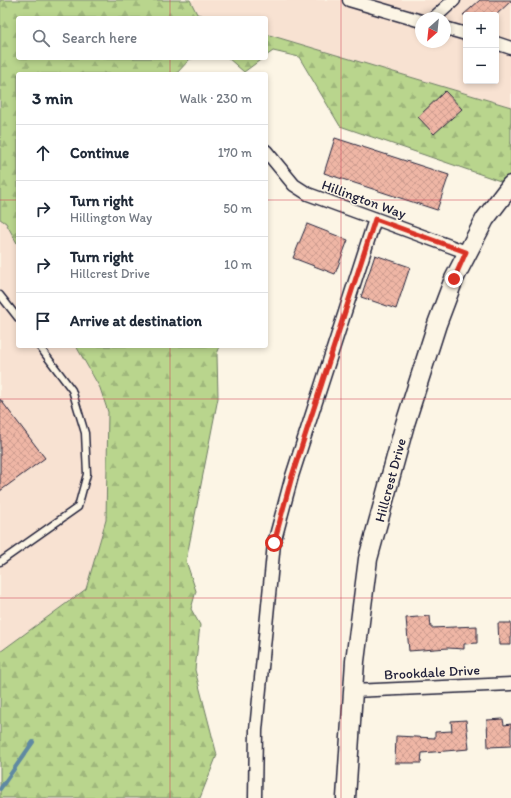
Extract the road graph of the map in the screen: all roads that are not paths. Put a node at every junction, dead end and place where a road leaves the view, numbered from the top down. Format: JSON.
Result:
{"nodes":[{"id":1,"x":454,"y":0,"type":"edge"},
{"id":2,"x":354,"y":1,"type":"edge"},
{"id":3,"x":441,"y":12,"type":"edge"},
{"id":4,"x":415,"y":19,"type":"edge"},
{"id":5,"x":451,"y":30,"type":"edge"},
{"id":6,"x":463,"y":33,"type":"edge"},
{"id":7,"x":499,"y":44,"type":"edge"},
{"id":8,"x":511,"y":48,"type":"edge"},
{"id":9,"x":268,"y":153,"type":"edge"},
{"id":10,"x":511,"y":185,"type":"edge"},
{"id":11,"x":375,"y":219,"type":"junction"},
{"id":12,"x":466,"y":252,"type":"junction"},
{"id":13,"x":0,"y":295,"type":"edge"},
{"id":14,"x":16,"y":315,"type":"edge"},
{"id":15,"x":40,"y":348,"type":"edge"},
{"id":16,"x":0,"y":562,"type":"edge"},
{"id":17,"x":511,"y":684,"type":"edge"},
{"id":18,"x":354,"y":691,"type":"junction"},
{"id":19,"x":255,"y":798,"type":"edge"},
{"id":20,"x":346,"y":798,"type":"edge"}],
"edges":[{"from":1,"to":3,"type":"street"},
{"from":2,"to":4,"type":"street"},
{"from":5,"to":6,"type":"street"},
{"from":7,"to":8,"type":"street"},
{"from":9,"to":11,"type":"street","name":"Hillington Way"},
{"from":10,"to":12,"type":"street","name":"Hillcrest Drive"},
{"from":11,"to":12,"type":"street","name":"Hillington Way"},
{"from":11,"to":19,"type":"street"},
{"from":12,"to":18,"type":"street","name":"Hillcrest Drive"},
{"from":13,"to":14,"type":"lane"},
{"from":15,"to":16,"type":"lane"},
{"from":17,"to":18,"type":"street","name":"Brookdale Drive"},
{"from":18,"to":20,"type":"street","name":"Hillcrest Drive"}]}
